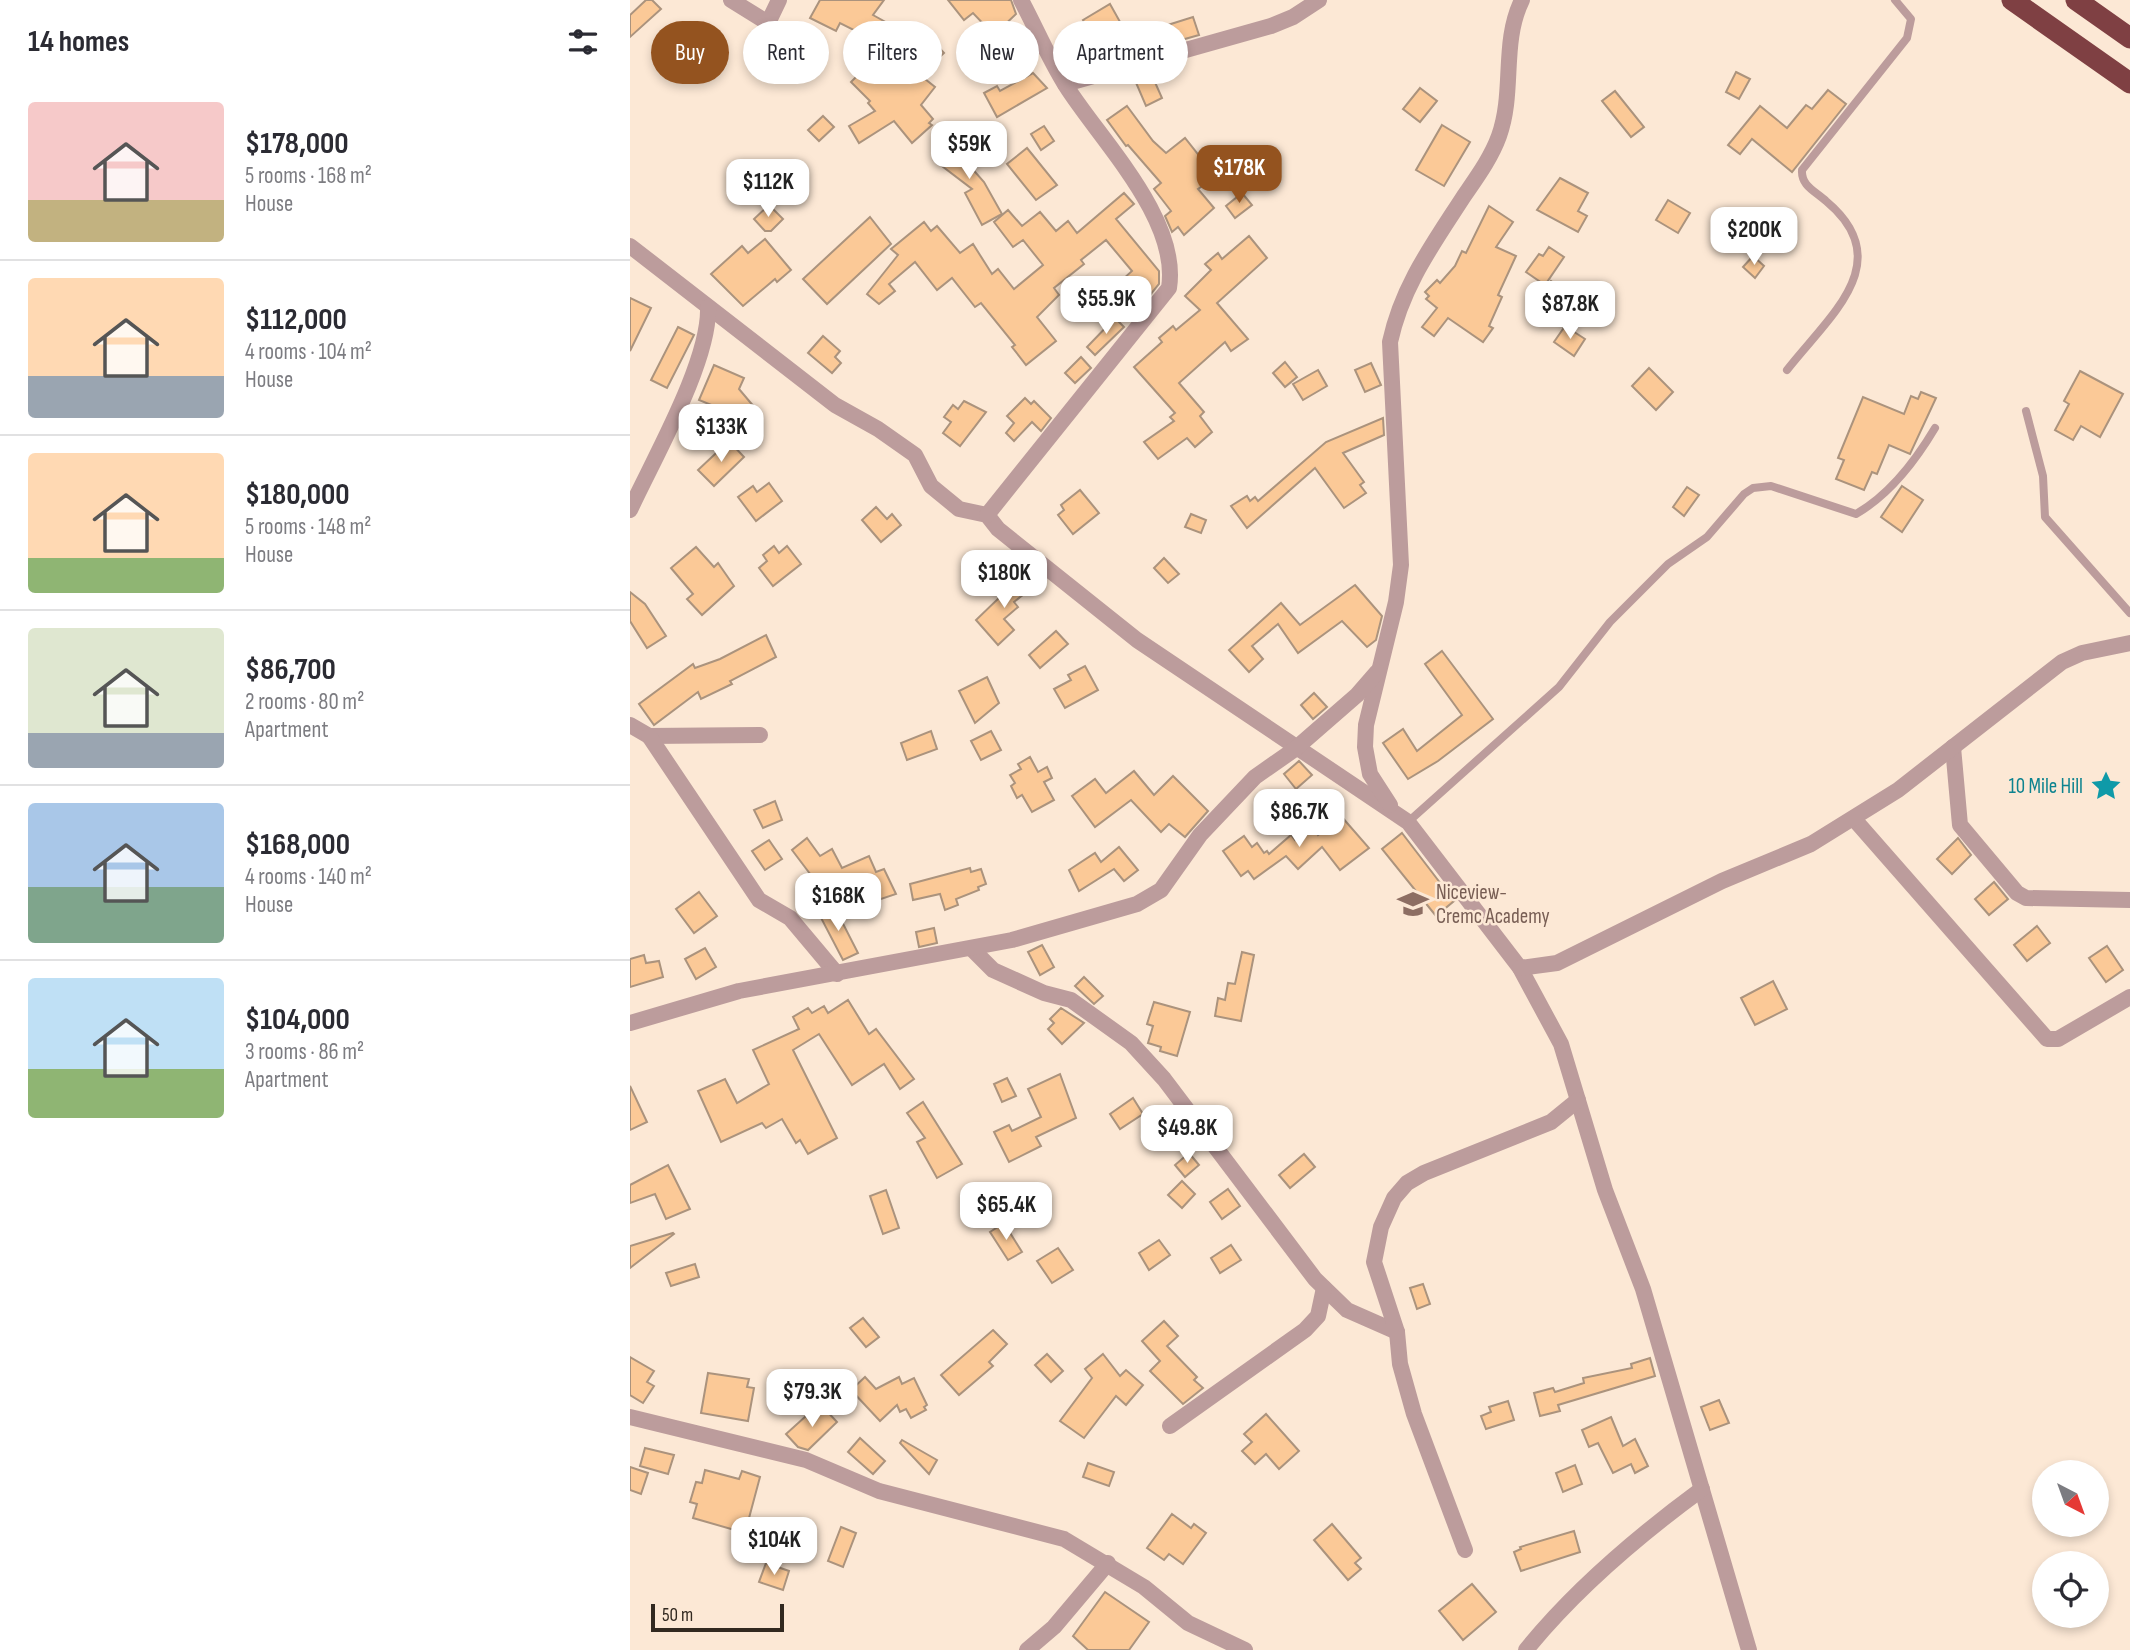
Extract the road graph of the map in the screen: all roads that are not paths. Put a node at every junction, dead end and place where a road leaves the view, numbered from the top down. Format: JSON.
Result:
{"nodes":[{"id":1,"x":731,"y":0,"type":"edge"},
{"id":2,"x":779,"y":0,"type":"edge"},
{"id":3,"x":1021,"y":0,"type":"edge"},
{"id":4,"x":1319,"y":0,"type":"edge"},
{"id":5,"x":1522,"y":0,"type":"edge"},
{"id":6,"x":1895,"y":0,"type":"edge"},
{"id":7,"x":2012,"y":0,"type":"edge"},
{"id":8,"x":2076,"y":0,"type":"edge"},
{"id":9,"x":2130,"y":38,"type":"edge"},
{"id":10,"x":1188,"y":49,"type":"edge"},
{"id":11,"x":1053,"y":61,"type":"edge"},
{"id":12,"x":2130,"y":83,"type":"edge"},
{"id":13,"x":1065,"y":84,"type":"edge"},
{"id":14,"x":630,"y":246,"type":"edge"},
{"id":15,"x":708,"y":307,"type":"junction"},
{"id":16,"x":1787,"y":370,"type":"dead end"},
{"id":17,"x":2026,"y":411,"type":"dead end"},
{"id":18,"x":1935,"y":428,"type":"dead end"},
{"id":19,"x":630,"y":510,"type":"edge"},
{"id":20,"x":987,"y":515,"type":"junction"},
{"id":21,"x":2130,"y":614,"type":"edge"},
{"id":22,"x":2129,"y":646,"type":"edge"},
{"id":23,"x":1377,"y":672,"type":"junction"},
{"id":24,"x":630,"y":725,"type":"edge"},
{"id":25,"x":760,"y":735,"type":"dead end"},
{"id":26,"x":649,"y":736,"type":"junction"},
{"id":27,"x":1953,"y":747,"type":"junction"},
{"id":28,"x":1294,"y":749,"type":"junction"},
{"id":29,"x":1392,"y":809,"type":"junction"},
{"id":30,"x":1854,"y":819,"type":"junction"},
{"id":31,"x":1408,"y":822,"type":"junction"},
{"id":32,"x":2130,"y":900,"type":"edge"},
{"id":33,"x":972,"y":948,"type":"junction"},
{"id":34,"x":1520,"y":968,"type":"junction"},
{"id":35,"x":837,"y":974,"type":"junction"},
{"id":36,"x":2130,"y":997,"type":"edge"},
{"id":37,"x":630,"y":1023,"type":"edge"},
{"id":38,"x":1578,"y":1100,"type":"junction"},
{"id":39,"x":1324,"y":1288,"type":"junction"},
{"id":40,"x":1397,"y":1332,"type":"junction"},
{"id":41,"x":630,"y":1417,"type":"edge"},
{"id":42,"x":1170,"y":1426,"type":"dead end"},
{"id":43,"x":1702,"y":1489,"type":"junction"},
{"id":44,"x":1465,"y":1550,"type":"dead end"},
{"id":45,"x":1108,"y":1563,"type":"junction"},
{"id":46,"x":1027,"y":1650,"type":"edge"},
{"id":47,"x":1245,"y":1650,"type":"edge"},
{"id":48,"x":1526,"y":1650,"type":"edge"},
{"id":49,"x":1749,"y":1650,"type":"edge"}],
"edges":[{"from":1,"to":2,"type":"street"},
{"from":3,"to":11,"type":"street"},
{"from":4,"to":10,"type":"street"},
{"from":5,"to":23,"type":"street"},
{"from":6,"to":16,"type":"lane"},
{"from":7,"to":12,"type":"highway"},
{"from":8,"to":9,"type":"highway"},
{"from":13,"to":20,"type":"street"},
{"from":14,"to":15,"type":"street"},
{"from":15,"to":19,"type":"street"},
{"from":15,"to":20,"type":"street"},
{"from":17,"to":21,"type":"lane"},
{"from":18,"to":31,"type":"lane"},
{"from":20,"to":28,"type":"street"},
{"from":22,"to":27,"type":"street"},
{"from":23,"to":28,"type":"street"},
{"from":23,"to":29,"type":"street"},
{"from":24,"to":26,"type":"street"},
{"from":25,"to":26,"type":"street"},
{"from":26,"to":35,"type":"street"},
{"from":27,"to":30,"type":"street"},
{"from":27,"to":32,"type":"street"},
{"from":28,"to":29,"type":"street"},
{"from":28,"to":33,"type":"street"},
{"from":29,"to":31,"type":"street"},
{"from":30,"to":34,"type":"street"},
{"from":30,"to":36,"type":"street"},
{"from":31,"to":34,"type":"street"},
{"from":33,"to":35,"type":"street"},
{"from":33,"to":39,"type":"street"},
{"from":34,"to":38,"type":"street"},
{"from":35,"to":37,"type":"street"},
{"from":38,"to":40,"type":"street"},
{"from":38,"to":43,"type":"street"},
{"from":39,"to":40,"type":"street"},
{"from":39,"to":42,"type":"street"},
{"from":40,"to":44,"type":"street"},
{"from":41,"to":45,"type":"street"},
{"from":43,"to":48,"type":"street"},
{"from":43,"to":49,"type":"street"},
{"from":45,"to":46,"type":"street"},
{"from":45,"to":47,"type":"street"}]}
